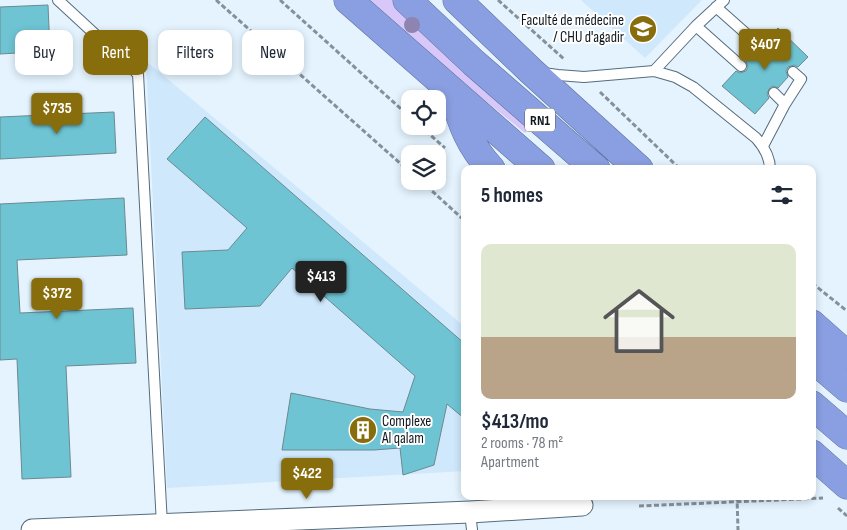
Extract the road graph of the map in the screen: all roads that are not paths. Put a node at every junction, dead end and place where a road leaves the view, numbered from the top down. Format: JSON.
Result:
{"nodes":[{"id":1,"x":58,"y":0,"type":"edge"},
{"id":2,"x":348,"y":0,"type":"edge"},
{"id":3,"x":407,"y":0,"type":"edge"},
{"id":4,"x":457,"y":0,"type":"edge"},
{"id":5,"x":720,"y":4,"type":"edge"},
{"id":6,"x":696,"y":26,"type":"junction"},
{"id":7,"x":760,"y":46,"type":"dead end"},
{"id":8,"x":741,"y":66,"type":"dead end"},
{"id":9,"x":531,"y":71,"type":"junction"},
{"id":10,"x":654,"y":72,"type":"junction"},
{"id":11,"x":793,"y":72,"type":"dead end"},
{"id":12,"x":774,"y":93,"type":"dead end"},
{"id":13,"x":454,"y":94,"type":"junction"},
{"id":14,"x":785,"y":104,"type":"junction"},
{"id":15,"x":763,"y":146,"type":"junction"},
{"id":16,"x":488,"y":165,"type":"edge"},
{"id":17,"x":536,"y":165,"type":"edge"},
{"id":18,"x":591,"y":165,"type":"edge"},
{"id":19,"x":635,"y":165,"type":"edge"},
{"id":20,"x":769,"y":165,"type":"edge"},
{"id":21,"x":816,"y":328,"type":"edge"},
{"id":22,"x":847,"y":355,"type":"edge"},
{"id":23,"x":816,"y":361,"type":"edge"},
{"id":24,"x":847,"y":388,"type":"edge"},
{"id":25,"x":816,"y":408,"type":"edge"},
{"id":26,"x":847,"y":435,"type":"edge"},
{"id":27,"x":816,"y":460,"type":"edge"},
{"id":28,"x":837,"y":491,"type":"edge"},
{"id":29,"x":582,"y":505,"type":"dead end"},
{"id":30,"x":471,"y":521,"type":"edge"},
{"id":31,"x":162,"y":525,"type":"junction"},
{"id":32,"x":32,"y":530,"type":"edge"}],
"edges":[{"from":1,"to":31,"type":"lane"},
{"from":2,"to":13,"type":"highway","number":"RN1"},
{"from":3,"to":18,"type":"highway","number":"RN1"},
{"from":4,"to":9,"type":"highway"},
{"from":5,"to":6,"type":"lane"},
{"from":5,"to":7,"type":"lane"},
{"from":6,"to":8,"type":"lane"},
{"from":6,"to":10,"type":"lane"},
{"from":9,"to":10,"type":"lane"},
{"from":9,"to":19,"type":"highway"},
{"from":10,"to":15,"type":"lane"},
{"from":11,"to":14,"type":"lane"},
{"from":12,"to":14,"type":"lane"},
{"from":13,"to":16,"type":"highway"},
{"from":13,"to":17,"type":"highway","number":"RN1"},
{"from":14,"to":15,"type":"lane"},
{"from":15,"to":20,"type":"lane"},
{"from":21,"to":22,"type":"highway"},
{"from":23,"to":24,"type":"highway"},
{"from":25,"to":26,"type":"highway"},
{"from":27,"to":28,"type":"highway"},
{"from":29,"to":30,"type":"street"},
{"from":30,"to":31,"type":"street"},
{"from":31,"to":32,"type":"street"}]}
